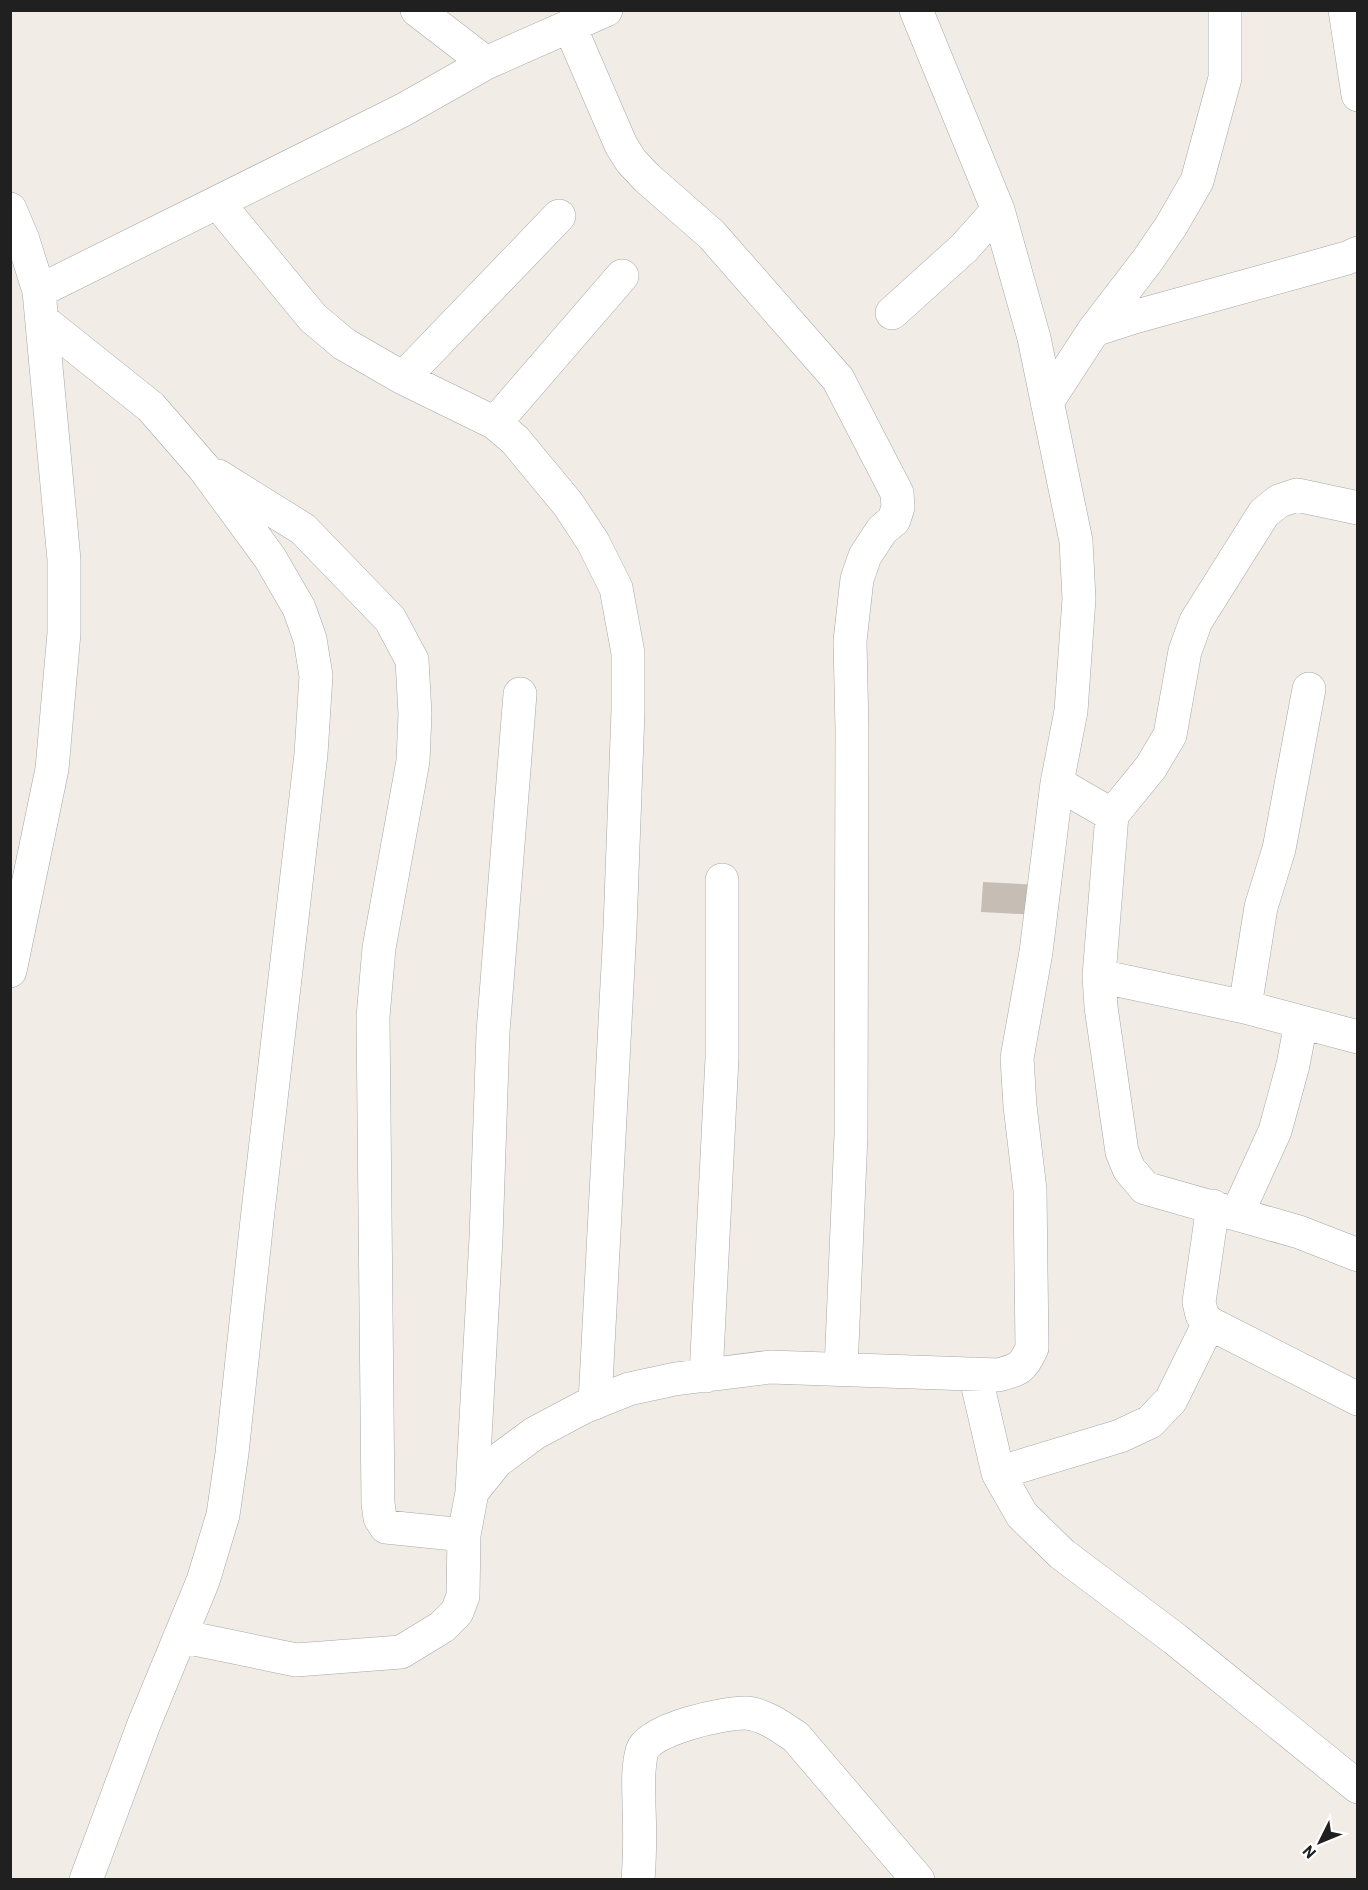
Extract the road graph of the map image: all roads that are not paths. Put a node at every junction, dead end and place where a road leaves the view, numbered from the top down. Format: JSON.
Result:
{"nodes":[{"id":1,"x":417,"y":10,"type":"edge"},
{"id":2,"x":606,"y":10,"type":"edge"},
{"id":3,"x":916,"y":10,"type":"edge"},
{"id":4,"x":1225,"y":10,"type":"edge"},
{"id":5,"x":1345,"y":10,"type":"edge"},
{"id":6,"x":570,"y":27,"type":"junction"},
{"id":7,"x":486,"y":63,"type":"junction"},
{"id":8,"x":1358,"y":95,"type":"edge"},
{"id":9,"x":218,"y":203,"type":"junction"},
{"id":10,"x":10,"y":209,"type":"edge"},
{"id":11,"x":998,"y":210,"type":"junction"},
{"id":12,"x":559,"y":216,"type":"dead end"},
{"id":13,"x":1358,"y":252,"type":"edge"},
{"id":14,"x":622,"y":276,"type":"dead end"},
{"id":15,"x":40,"y":305,"type":"junction"},
{"id":16,"x":892,"y":313,"type":"dead end"},
{"id":17,"x":1094,"y":330,"type":"junction"},
{"id":18,"x":403,"y":378,"type":"junction"},
{"id":19,"x":1047,"y":402,"type":"junction"},
{"id":20,"x":495,"y":423,"type":"junction"},
{"id":21,"x":204,"y":468,"type":"junction"},
{"id":22,"x":1358,"y":508,"type":"edge"},
{"id":23,"x":1309,"y":689,"type":"dead end"},
{"id":24,"x":520,"y":694,"type":"dead end"},
{"id":25,"x":1057,"y":783,"type":"junction"},
{"id":26,"x":1112,"y":815,"type":"junction"},
{"id":27,"x":722,"y":880,"type":"dead end"},
{"id":28,"x":10,"y":971,"type":"edge"},
{"id":29,"x":1099,"y":976,"type":"junction"},
{"id":30,"x":1245,"y":1007,"type":"junction"},
{"id":31,"x":1301,"y":1023,"type":"junction"},
{"id":32,"x":1358,"y":1037,"type":"edge"},
{"id":33,"x":1225,"y":1210,"type":"junction"},
{"id":34,"x":1358,"y":1255,"type":"edge"},
{"id":35,"x":1209,"y":1323,"type":"junction"},
{"id":36,"x":841,"y":1369,"type":"junction"},
{"id":37,"x":975,"y":1374,"type":"junction"},
{"id":38,"x":706,"y":1376,"type":"junction"},
{"id":39,"x":1358,"y":1399,"type":"edge"},
{"id":40,"x":595,"y":1403,"type":"junction"},
{"id":41,"x":998,"y":1473,"type":"junction"},
{"id":42,"x":472,"y":1492,"type":"junction"},
{"id":43,"x":464,"y":1535,"type":"junction"},
{"id":44,"x":180,"y":1636,"type":"junction"},
{"id":45,"x":1358,"y":1787,"type":"edge"},
{"id":46,"x":86,"y":1880,"type":"edge"},
{"id":47,"x":638,"y":1880,"type":"edge"},
{"id":48,"x":918,"y":1880,"type":"edge"}],
"edges":[{"from":1,"to":7,"type":"street"},
{"from":2,"to":6,"type":"street"},
{"from":3,"to":11,"type":"street"},
{"from":4,"to":17,"type":"street"},
{"from":5,"to":8,"type":"street"},
{"from":6,"to":7,"type":"street"},
{"from":6,"to":36,"type":"street"},
{"from":7,"to":9,"type":"street"},
{"from":9,"to":15,"type":"street"},
{"from":9,"to":18,"type":"street"},
{"from":10,"to":15,"type":"street"},
{"from":11,"to":16,"type":"street"},
{"from":11,"to":19,"type":"street"},
{"from":12,"to":18,"type":"street"},
{"from":13,"to":17,"type":"street"},
{"from":14,"to":20,"type":"street"},
{"from":15,"to":21,"type":"street"},
{"from":15,"to":28,"type":"street"},
{"from":17,"to":19,"type":"street"},
{"from":18,"to":20,"type":"street"},
{"from":19,"to":25,"type":"street"},
{"from":20,"to":40,"type":"street"},
{"from":21,"to":43,"type":"street"},
{"from":21,"to":44,"type":"street"},
{"from":22,"to":26,"type":"street"},
{"from":23,"to":30,"type":"street"},
{"from":24,"to":42,"type":"street"},
{"from":25,"to":26,"type":"street"},
{"from":25,"to":37,"type":"street"},
{"from":26,"to":29,"type":"street"},
{"from":27,"to":38,"type":"street"},
{"from":29,"to":30,"type":"street"},
{"from":29,"to":33,"type":"street"},
{"from":30,"to":31,"type":"street"},
{"from":31,"to":32,"type":"street"},
{"from":31,"to":33,"type":"street"},
{"from":33,"to":34,"type":"street"},
{"from":33,"to":35,"type":"street"},
{"from":35,"to":39,"type":"street"},
{"from":35,"to":41,"type":"street"},
{"from":36,"to":37,"type":"street"},
{"from":36,"to":38,"type":"street"},
{"from":37,"to":41,"type":"street"},
{"from":38,"to":40,"type":"street"},
{"from":40,"to":42,"type":"street"},
{"from":41,"to":45,"type":"street"},
{"from":42,"to":43,"type":"street"},
{"from":43,"to":44,"type":"street"},
{"from":44,"to":46,"type":"street"},
{"from":47,"to":48,"type":"street"}]}
